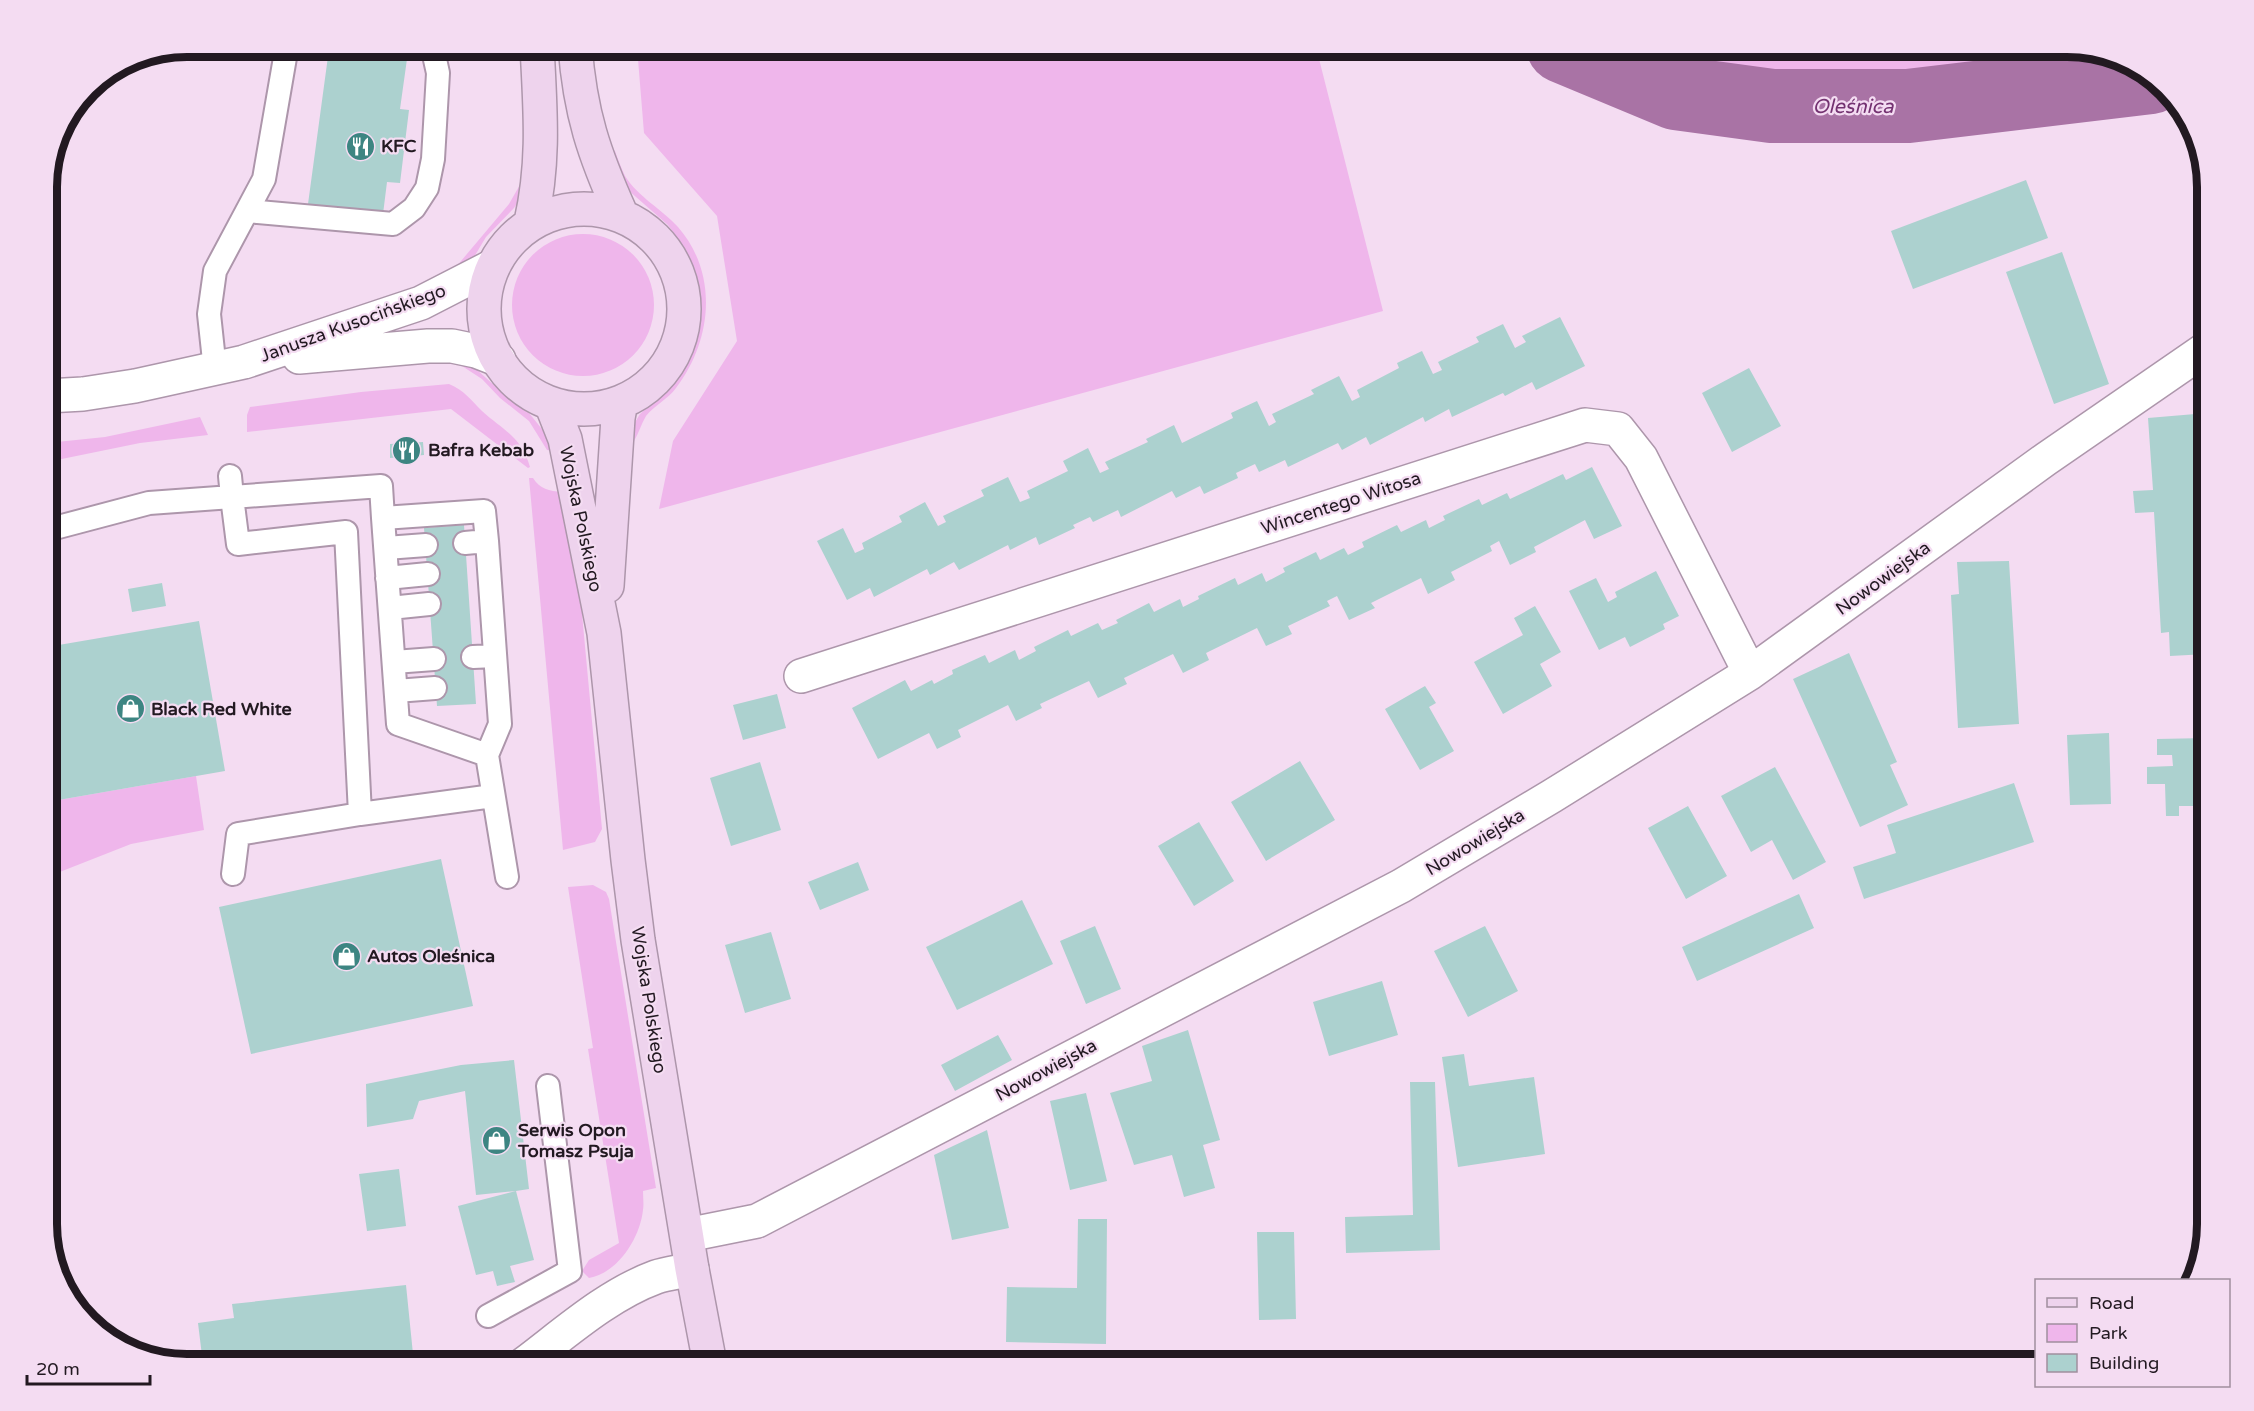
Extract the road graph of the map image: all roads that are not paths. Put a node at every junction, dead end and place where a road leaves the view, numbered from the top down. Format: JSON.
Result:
{"nodes":[{"id":1,"x":285,"y":57,"type":"edge"},
{"id":2,"x":434,"y":57,"type":"edge"},
{"id":3,"x":538,"y":57,"type":"edge"},
{"id":4,"x":576,"y":57,"type":"edge"},
{"id":5,"x":247,"y":211,"type":"junction"},
{"id":6,"x":621,"y":214,"type":"junction"},
{"id":7,"x":531,"y":222,"type":"junction"},
{"id":8,"x":494,"y":266,"type":"junction"},
{"id":9,"x":2197,"y":356,"type":"edge"},
{"id":10,"x":499,"y":360,"type":"junction"},
{"id":11,"x":230,"y":366,"type":"junction"},
{"id":12,"x":57,"y":395,"type":"edge"},
{"id":13,"x":621,"y":402,"type":"junction"},
{"id":14,"x":552,"y":406,"type":"junction"},
{"id":15,"x":231,"y":486,"type":"junction"},
{"id":16,"x":383,"y":518,"type":"junction"},
{"id":17,"x":57,"y":527,"type":"edge"},
{"id":18,"x":426,"y":545,"type":"dead end"},
{"id":19,"x":386,"y":548,"type":"junction"},
{"id":20,"x":428,"y":574,"type":"dead end"},
{"id":21,"x":387,"y":578,"type":"junction"},
{"id":22,"x":429,"y":604,"type":"dead end"},
{"id":23,"x":390,"y":608,"type":"junction"},
{"id":24,"x":604,"y":633,"type":"junction"},
{"id":25,"x":434,"y":659,"type":"dead end"},
{"id":26,"x":394,"y":662,"type":"junction"},
{"id":27,"x":1750,"y":673,"type":"junction"},
{"id":28,"x":801,"y":676,"type":"dead end"},
{"id":29,"x":435,"y":688,"type":"dead end"},
{"id":30,"x":396,"y":691,"type":"junction"},
{"id":31,"x":487,"y":755,"type":"junction"},
{"id":32,"x":493,"y":796,"type":"junction"},
{"id":33,"x":360,"y":814,"type":"junction"},
{"id":34,"x":233,"y":874,"type":"dead end"},
{"id":35,"x":507,"y":877,"type":"dead end"},
{"id":36,"x":548,"y":1086,"type":"dead end"},
{"id":37,"x":687,"y":1235,"type":"junction"},
{"id":38,"x":692,"y":1269,"type":"junction"},
{"id":39,"x":488,"y":1316,"type":"dead end"},
{"id":40,"x":538,"y":1354,"type":"edge"},
{"id":41,"x":708,"y":1354,"type":"edge"}],
"edges":[{"from":1,"to":5,"type":"lane"},
{"from":2,"to":5,"type":"lane"},
{"from":3,"to":7,"type":"main road"},
{"from":4,"to":6,"type":"main road"},
{"from":5,"to":11,"type":"lane"},
{"from":6,"to":7,"type":"main road"},
{"from":6,"to":13,"type":"main road"},
{"from":7,"to":8,"type":"main road"},
{"from":8,"to":10,"type":"main road"},
{"from":8,"to":11,"type":"street","name":"Janusza Kusocińskiego"},
{"from":9,"to":27,"type":"street","name":"Nowowiejska"},
{"from":10,"to":11,"type":"street","name":"Janusza Kusocińskiego"},
{"from":10,"to":14,"type":"main road"},
{"from":11,"to":12,"type":"street","name":"Janusza Kusocińskiego"},
{"from":13,"to":14,"type":"main road"},
{"from":13,"to":24,"type":"main road","name":"Wojska Polskiego"},
{"from":14,"to":24,"type":"main road","name":"Wojska Polskiego"},
{"from":15,"to":16,"type":"lane"},
{"from":15,"to":17,"type":"lane"},
{"from":15,"to":33,"type":"lane"},
{"from":16,"to":19,"type":"lane"},
{"from":16,"to":31,"type":"lane"},
{"from":18,"to":19,"type":"lane"},
{"from":19,"to":21,"type":"lane"},
{"from":20,"to":21,"type":"lane"},
{"from":21,"to":23,"type":"lane"},
{"from":22,"to":23,"type":"lane"},
{"from":23,"to":26,"type":"lane"},
{"from":24,"to":37,"type":"main road","name":"Wojska Polskiego"},
{"from":25,"to":26,"type":"lane"},
{"from":26,"to":30,"type":"lane"},
{"from":27,"to":28,"type":"street","name":"Wincentego Witosa"},
{"from":27,"to":37,"type":"street","name":"Nowowiejska"},
{"from":29,"to":30,"type":"lane"},
{"from":30,"to":31,"type":"lane"},
{"from":31,"to":32,"type":"lane"},
{"from":32,"to":33,"type":"lane"},
{"from":32,"to":35,"type":"lane"},
{"from":33,"to":34,"type":"lane"},
{"from":36,"to":39,"type":"lane"},
{"from":37,"to":38,"type":"main road","name":"Wojska Polskiego"},
{"from":38,"to":40,"type":"street"},
{"from":38,"to":41,"type":"main road","name":"Wojska Polskiego"}]}
